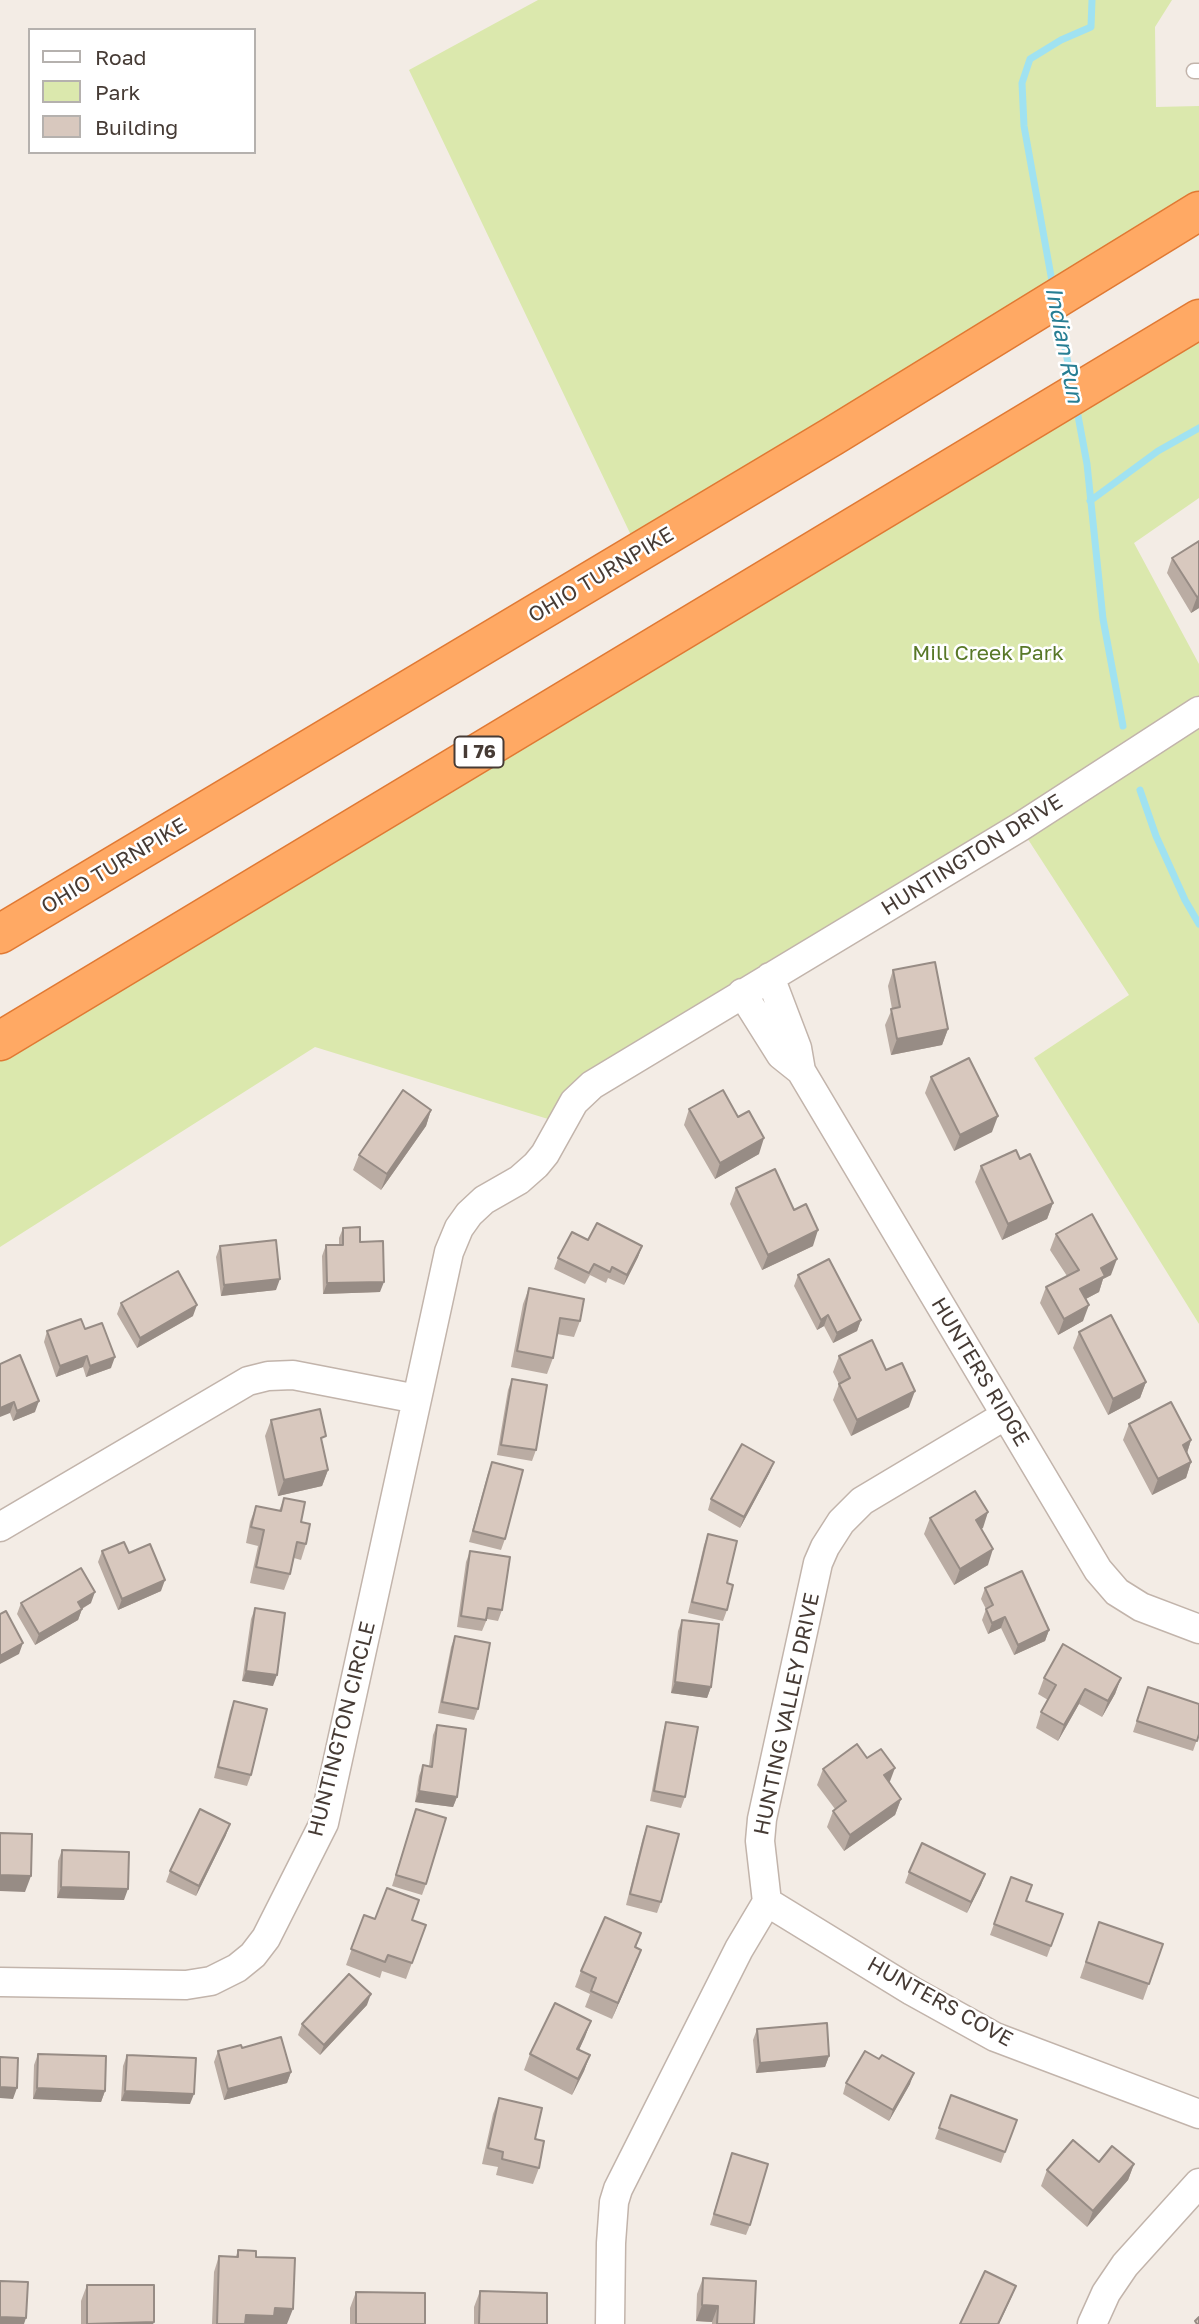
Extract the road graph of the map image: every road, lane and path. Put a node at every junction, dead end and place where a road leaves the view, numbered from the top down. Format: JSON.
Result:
{"nodes":[{"id":1,"x":1199,"y":211,"type":"edge"},
{"id":2,"x":1199,"y":319,"type":"edge"},
{"id":3,"x":1199,"y":711,"type":"edge"},
{"id":4,"x":0,"y":934,"type":"edge"},
{"id":5,"x":771,"y":977,"type":"junction"},
{"id":6,"x":741,"y":993,"type":"junction"},
{"id":7,"x":2,"y":1033,"type":"edge"},
{"id":8,"x":802,"y":1071,"type":"junction"},
{"id":9,"x":417,"y":1399,"type":"junction"},
{"id":10,"x":1006,"y":1415,"type":"junction"},
{"id":11,"x":0,"y":1527,"type":"edge"},
{"id":12,"x":1199,"y":1629,"type":"edge"},
{"id":13,"x":767,"y":1902,"type":"junction"},
{"id":14,"x":0,"y":1982,"type":"edge"},
{"id":15,"x":1199,"y":2114,"type":"edge"},
{"id":16,"x":1199,"y":2183,"type":"edge"},
{"id":17,"x":610,"y":2324,"type":"edge"},
{"id":18,"x":1092,"y":2324,"type":"edge"}],
"edges":[{"from":1,"to":4,"type":"highway","name":"OHIO TURNPIKE"},
{"from":2,"to":7,"type":"highway","number":"I 76"},
{"from":3,"to":5,"type":"street","name":"HUNTINGTON DRIVE"},
{"from":5,"to":6,"type":"street","name":"HUNTINGTON DRIVE"},
{"from":5,"to":8,"type":"street","name":"HUNTERS RIDGE"},
{"from":6,"to":8,"type":"street","name":"HUNTERS RIDGE"},
{"from":6,"to":9,"type":"street","name":"HUNTINGTON CIRCLE"},
{"from":8,"to":10,"type":"street","name":"HUNTERS RIDGE"},
{"from":9,"to":11,"type":"street"},
{"from":9,"to":14,"type":"street","name":"HUNTINGTON CIRCLE"},
{"from":10,"to":12,"type":"street","name":"HUNTERS RIDGE"},
{"from":10,"to":13,"type":"street","name":"HUNTING VALLEY DRIVE"},
{"from":13,"to":15,"type":"street","name":"HUNTERS COVE"},
{"from":13,"to":17,"type":"street"},
{"from":16,"to":18,"type":"street"}]}
